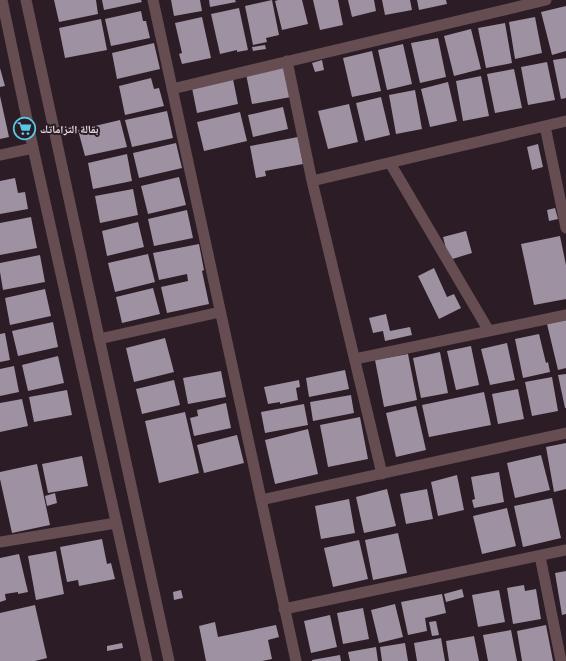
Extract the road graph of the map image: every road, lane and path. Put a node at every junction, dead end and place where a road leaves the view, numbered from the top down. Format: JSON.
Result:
{"nodes":[{"id":1,"x":2,"y":0,"type":"edge"},
{"id":2,"x":26,"y":0,"type":"edge"},
{"id":3,"x":153,"y":0,"type":"edge"},
{"id":4,"x":546,"y":0,"type":"edge"},
{"id":5,"x":522,"y":3,"type":"edge"},
{"id":6,"x":4,"y":26,"type":"edge"},
{"id":7,"x":287,"y":61,"type":"junction"},
{"id":8,"x":172,"y":89,"type":"junction"},
{"id":9,"x":566,"y":121,"type":"edge"},
{"id":10,"x":545,"y":126,"type":"junction"},
{"id":11,"x":33,"y":148,"type":"junction"},
{"id":12,"x":0,"y":155,"type":"edge"},
{"id":13,"x":390,"y":163,"type":"junction"},
{"id":14,"x":312,"y":181,"type":"junction"},
{"id":15,"x":566,"y":228,"type":"edge"},
{"id":16,"x":220,"y":312,"type":"junction"},
{"id":17,"x":566,"y":315,"type":"edge"},
{"id":18,"x":488,"y":331,"type":"junction"},
{"id":19,"x":99,"y":339,"type":"junction"},
{"id":20,"x":355,"y":359,"type":"junction"},
{"id":21,"x":566,"y":434,"type":"edge"},
{"id":22,"x":382,"y":474,"type":"junction"},
{"id":23,"x":261,"y":500,"type":"junction"},
{"id":24,"x":116,"y":522,"type":"junction"},
{"id":25,"x":0,"y":542,"type":"edge"},
{"id":26,"x":566,"y":550,"type":"edge"},
{"id":27,"x":540,"y":556,"type":"junction"},
{"id":28,"x":284,"y":609,"type":"junction"},
{"id":29,"x":147,"y":661,"type":"edge"},
{"id":30,"x":169,"y":661,"type":"edge"},
{"id":31,"x":296,"y":661,"type":"edge"},
{"id":32,"x":561,"y":661,"type":"edge"}],
"edges":[{"from":1,"to":6,"type":"street"},
{"from":2,"to":19,"type":"street"},
{"from":3,"to":8,"type":"street"},
{"from":4,"to":5,"type":"street"},
{"from":5,"to":7,"type":"street"},
{"from":6,"to":11,"type":"street"},
{"from":7,"to":8,"type":"street"},
{"from":7,"to":14,"type":"street"},
{"from":8,"to":16,"type":"street"},
{"from":9,"to":10,"type":"street"},
{"from":10,"to":13,"type":"street"},
{"from":10,"to":15,"type":"street"},
{"from":11,"to":12,"type":"street"},
{"from":11,"to":24,"type":"street"},
{"from":13,"to":14,"type":"street"},
{"from":13,"to":18,"type":"street"},
{"from":14,"to":20,"type":"street"},
{"from":16,"to":19,"type":"street"},
{"from":16,"to":23,"type":"street"},
{"from":17,"to":18,"type":"street"},
{"from":18,"to":20,"type":"street"},
{"from":19,"to":30,"type":"street"},
{"from":20,"to":22,"type":"street"},
{"from":21,"to":22,"type":"street"},
{"from":22,"to":23,"type":"street"},
{"from":23,"to":28,"type":"street"},
{"from":24,"to":25,"type":"street"},
{"from":24,"to":29,"type":"street"},
{"from":26,"to":27,"type":"street"},
{"from":27,"to":28,"type":"street"},
{"from":27,"to":32,"type":"street"},
{"from":28,"to":31,"type":"street"}]}
